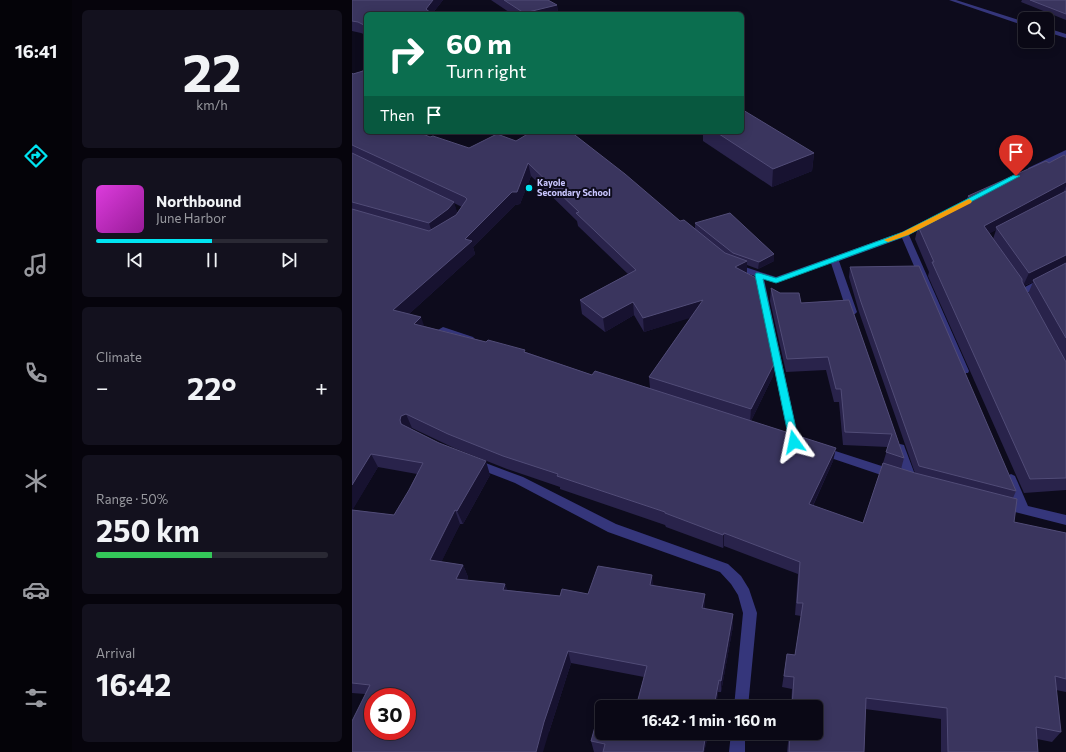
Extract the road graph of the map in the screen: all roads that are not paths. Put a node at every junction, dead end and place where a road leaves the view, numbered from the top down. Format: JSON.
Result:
{"nodes":[{"id":1,"x":951,"y":0,"type":"edge"},
{"id":2,"x":1018,"y":21,"type":"edge"},
{"id":3,"x":1054,"y":32,"type":"edge"},
{"id":4,"x":1066,"y":36,"type":"edge"},
{"id":5,"x":1066,"y":152,"type":"edge"},
{"id":6,"x":1058,"y":155,"type":"junction"},
{"id":7,"x":1066,"y":159,"type":"edge"},
{"id":8,"x":1023,"y":173,"type":"edge"},
{"id":9,"x":933,"y":220,"type":"edge"},
{"id":10,"x":905,"y":234,"type":"junction"},
{"id":11,"x":834,"y":259,"type":"junction"},
{"id":12,"x":729,"y":262,"type":"edge"},
{"id":13,"x":1066,"y":269,"type":"edge"},
{"id":14,"x":759,"y":275,"type":"junction"},
{"id":15,"x":1029,"y":307,"type":"edge"},
{"id":16,"x":854,"y":318,"type":"edge"},
{"id":17,"x":443,"y":330,"type":"edge"},
{"id":18,"x":482,"y":342,"type":"edge"},
{"id":19,"x":968,"y":378,"type":"edge"},
{"id":20,"x":896,"y":436,"type":"edge"},
{"id":21,"x":779,"y":437,"type":"edge"},
{"id":22,"x":816,"y":449,"type":"edge"},
{"id":23,"x":463,"y":458,"type":"edge"},
{"id":24,"x":1005,"y":466,"type":"edge"},
{"id":25,"x":994,"y":502,"type":"edge"},
{"id":26,"x":1024,"y":510,"type":"junction"},
{"id":27,"x":1066,"y":520,"type":"edge"},
{"id":28,"x":742,"y":700,"type":"edge"},
{"id":29,"x":738,"y":740,"type":"edge"},
{"id":30,"x":737,"y":752,"type":"edge"}],
"edges":[{"from":1,"to":2,"type":"street"},
{"from":3,"to":4,"type":"street"},
{"from":5,"to":6,"type":"street"},
{"from":6,"to":7,"type":"street"},
{"from":6,"to":8,"type":"street"},
{"from":9,"to":10,"type":"street"},
{"from":10,"to":11,"type":"street"},
{"from":10,"to":19,"type":"street"},
{"from":11,"to":14,"type":"street"},
{"from":11,"to":16,"type":"street"},
{"from":12,"to":14,"type":"street"},
{"from":13,"to":15,"type":"street"},
{"from":14,"to":21,"type":"street"},
{"from":17,"to":18,"type":"street"},
{"from":20,"to":22,"type":"street"},
{"from":23,"to":28,"type":"street"},
{"from":24,"to":26,"type":"street"},
{"from":25,"to":26,"type":"street"},
{"from":26,"to":27,"type":"street"},
{"from":29,"to":30,"type":"street"}]}
